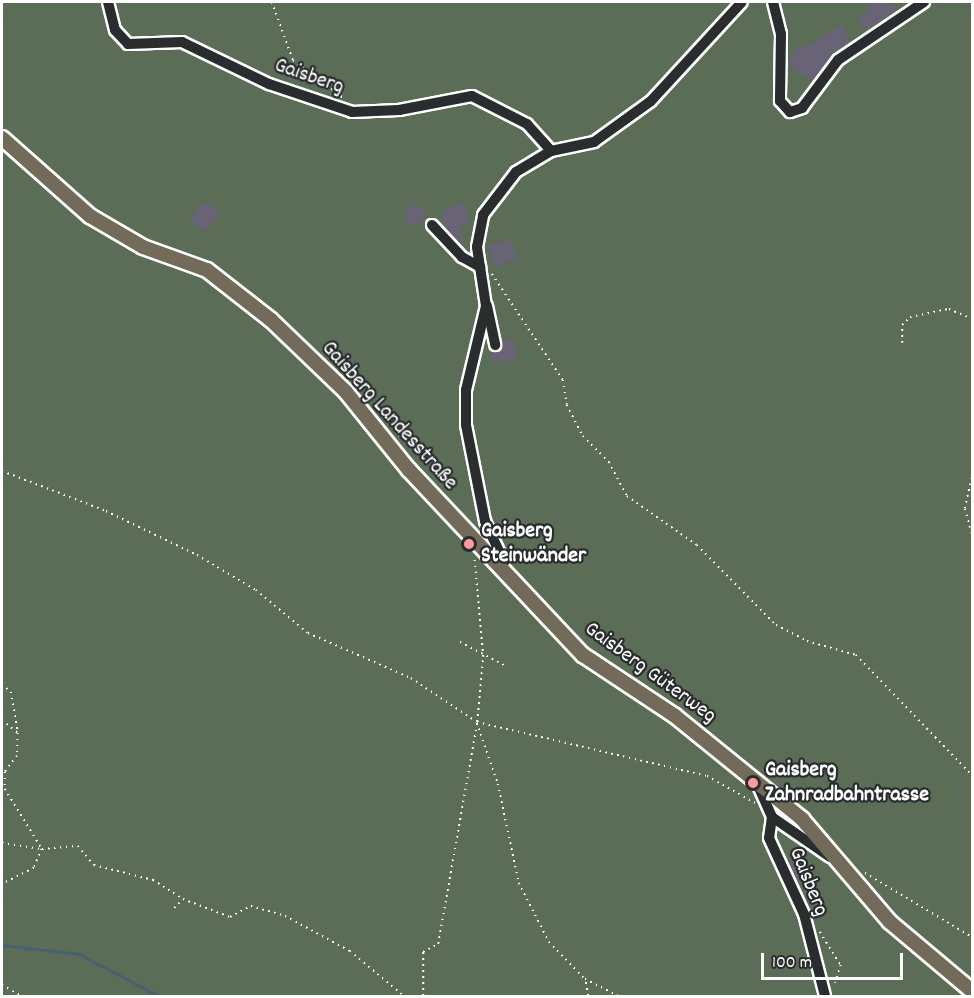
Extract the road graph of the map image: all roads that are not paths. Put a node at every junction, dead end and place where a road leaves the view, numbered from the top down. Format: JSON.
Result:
{"nodes":[{"id":1,"x":108,"y":2,"type":"edge"},
{"id":2,"x":742,"y":2,"type":"edge"},
{"id":3,"x":773,"y":2,"type":"edge"},
{"id":4,"x":924,"y":2,"type":"edge"},
{"id":5,"x":2,"y":138,"type":"edge"},
{"id":6,"x":551,"y":152,"type":"junction"},
{"id":7,"x":432,"y":225,"type":"dead end"},
{"id":8,"x":479,"y":264,"type":"junction"},
{"id":9,"x":486,"y":306,"type":"junction"},
{"id":10,"x":495,"y":345,"type":"dead end"},
{"id":11,"x":501,"y":569,"type":"junction"},
{"id":12,"x":755,"y":780,"type":"junction"},
{"id":13,"x":772,"y":816,"type":"junction"},
{"id":14,"x":844,"y":867,"type":"junction"},
{"id":15,"x":972,"y":990,"type":"edge"},
{"id":16,"x":825,"y":996,"type":"edge"}],
"edges":[{"from":1,"to":6,"type":"street","name":"Gaisberg"},
{"from":2,"to":6,"type":"street"},
{"from":3,"to":4,"type":"street"},
{"from":5,"to":11,"type":"main road","name":"Gaisberg Landesstraße"},
{"from":6,"to":8,"type":"street"},
{"from":7,"to":8,"type":"street"},
{"from":8,"to":9,"type":"street"},
{"from":9,"to":10,"type":"street"},
{"from":9,"to":11,"type":"street"},
{"from":11,"to":12,"type":"main road","name":"Gaisberg Güterweg"},
{"from":12,"to":13,"type":"street"},
{"from":12,"to":14,"type":"main road","name":"Gaisberg Güterweg"},
{"from":13,"to":14,"type":"street"},
{"from":13,"to":16,"type":"street","name":"Gaisberg"},
{"from":14,"to":15,"type":"main road","name":"Gaisberg Güterweg"}]}
